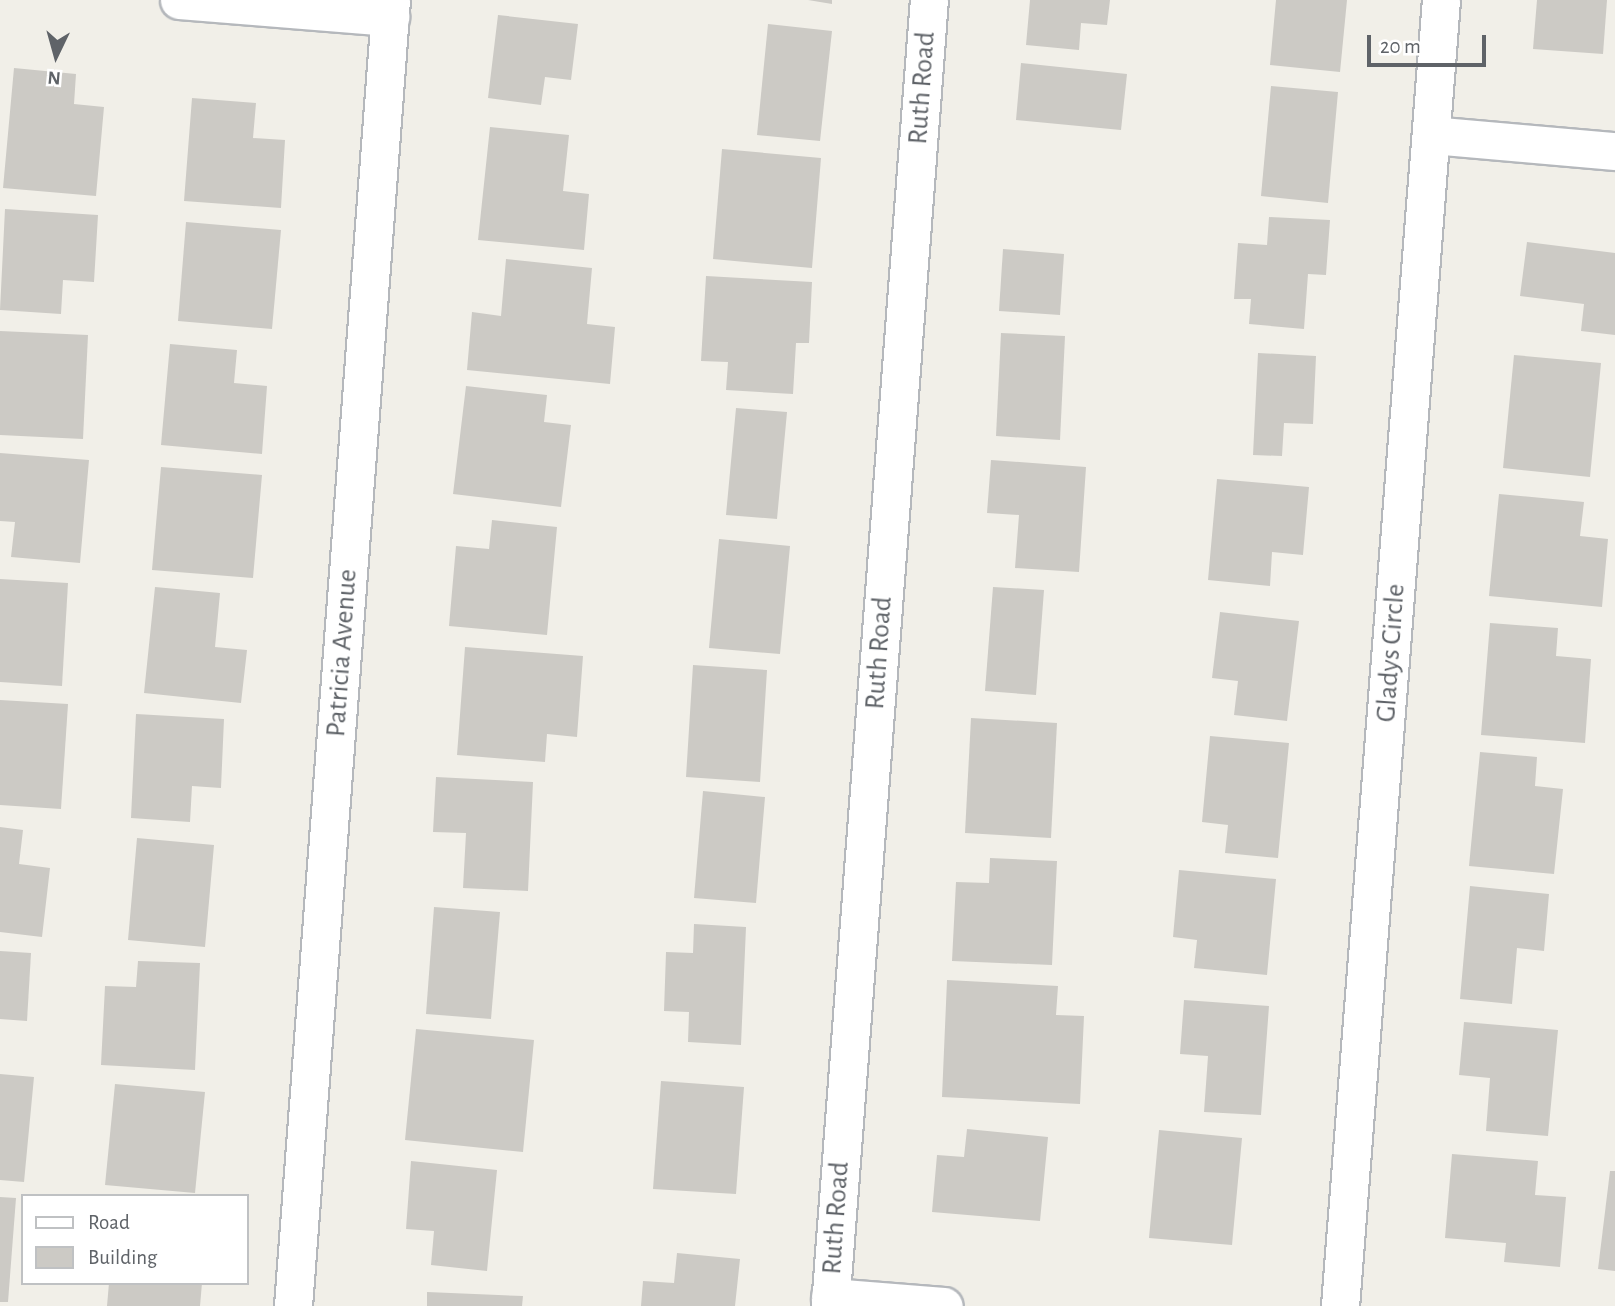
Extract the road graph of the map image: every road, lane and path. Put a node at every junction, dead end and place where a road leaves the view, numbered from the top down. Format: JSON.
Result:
{"nodes":[{"id":1,"x":179,"y":0,"type":"edge"},
{"id":2,"x":929,"y":0,"type":"edge"},
{"id":3,"x":1441,"y":0,"type":"edge"},
{"id":4,"x":391,"y":8,"type":"edge"},
{"id":5,"x":1430,"y":135,"type":"junction"},
{"id":6,"x":1615,"y":151,"type":"edge"},
{"id":7,"x":830,"y":1302,"type":"edge"},
{"id":8,"x":293,"y":1306,"type":"edge"},
{"id":9,"x":944,"y":1306,"type":"edge"},
{"id":10,"x":1340,"y":1306,"type":"edge"}],
"edges":[{"from":1,"to":4,"type":"street"},
{"from":2,"to":7,"type":"street","name":"Ruth Road"},
{"from":3,"to":5,"type":"street","name":"Gladys Circle"},
{"from":4,"to":8,"type":"street","name":"Patricia Avenue"},
{"from":5,"to":6,"type":"street"},
{"from":5,"to":10,"type":"street","name":"Gladys Circle"},
{"from":7,"to":9,"type":"street"}]}
